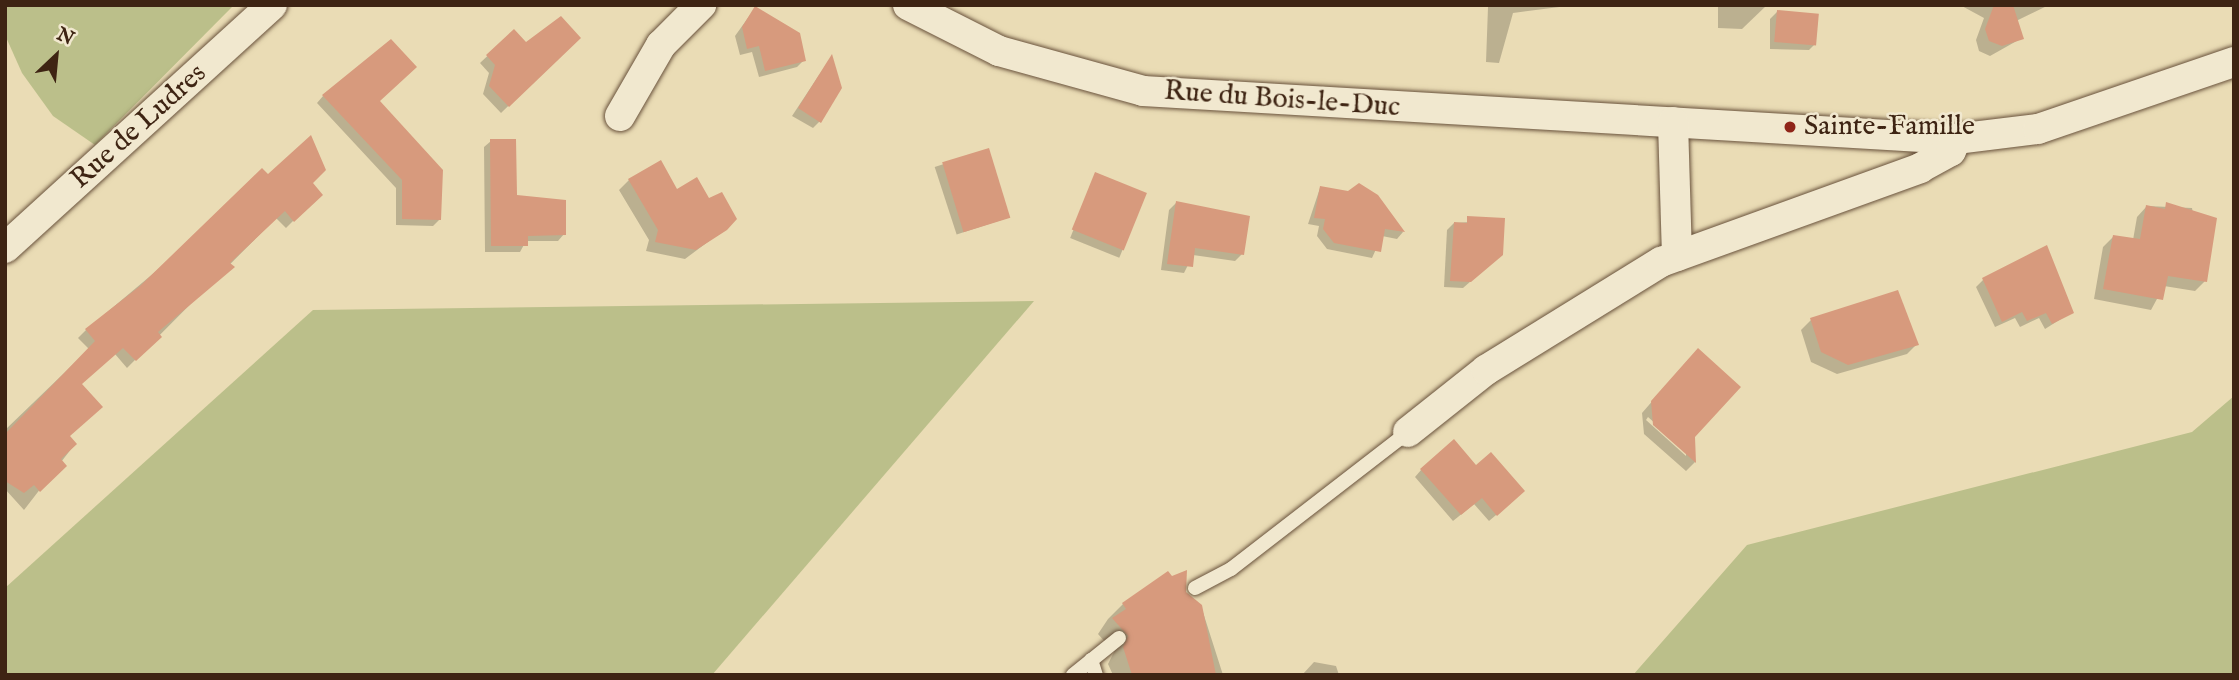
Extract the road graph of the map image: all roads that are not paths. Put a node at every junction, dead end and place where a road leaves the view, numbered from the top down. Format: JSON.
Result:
{"nodes":[{"id":1,"x":272,"y":5,"type":"edge"},
{"id":2,"x":701,"y":5,"type":"edge"},
{"id":3,"x":908,"y":5,"type":"edge"},
{"id":4,"x":2234,"y":62,"type":"edge"},
{"id":5,"x":620,"y":116,"type":"dead end"},
{"id":6,"x":1673,"y":122,"type":"junction"},
{"id":7,"x":1956,"y":139,"type":"junction"},
{"id":8,"x":5,"y":248,"type":"edge"},
{"id":9,"x":1677,"y":256,"type":"junction"},
{"id":10,"x":1408,"y":432,"type":"joint"},
{"id":11,"x":1195,"y":588,"type":"dead end"},
{"id":12,"x":1119,"y":638,"type":"dead end"},
{"id":13,"x":1093,"y":668,"type":"edge"},
{"id":14,"x":1073,"y":675,"type":"edge"}],
"edges":[{"from":1,"to":8,"type":"street","name":"Rue de Ludres"},
{"from":2,"to":5,"type":"street"},
{"from":3,"to":6,"type":"street","name":"Rue du Bois-le-Duc"},
{"from":4,"to":7,"type":"street","name":"Rue du Bois-le-Duc"},
{"from":6,"to":7,"type":"street","name":"Rue du Bois-le-Duc"},
{"from":6,"to":9,"type":"street"},
{"from":7,"to":9,"type":"street"},
{"from":9,"to":10,"type":"street"},
{"from":10,"to":11,"type":"lane"},
{"from":12,"to":13,"type":"lane"},
{"from":13,"to":14,"type":"lane"}]}
